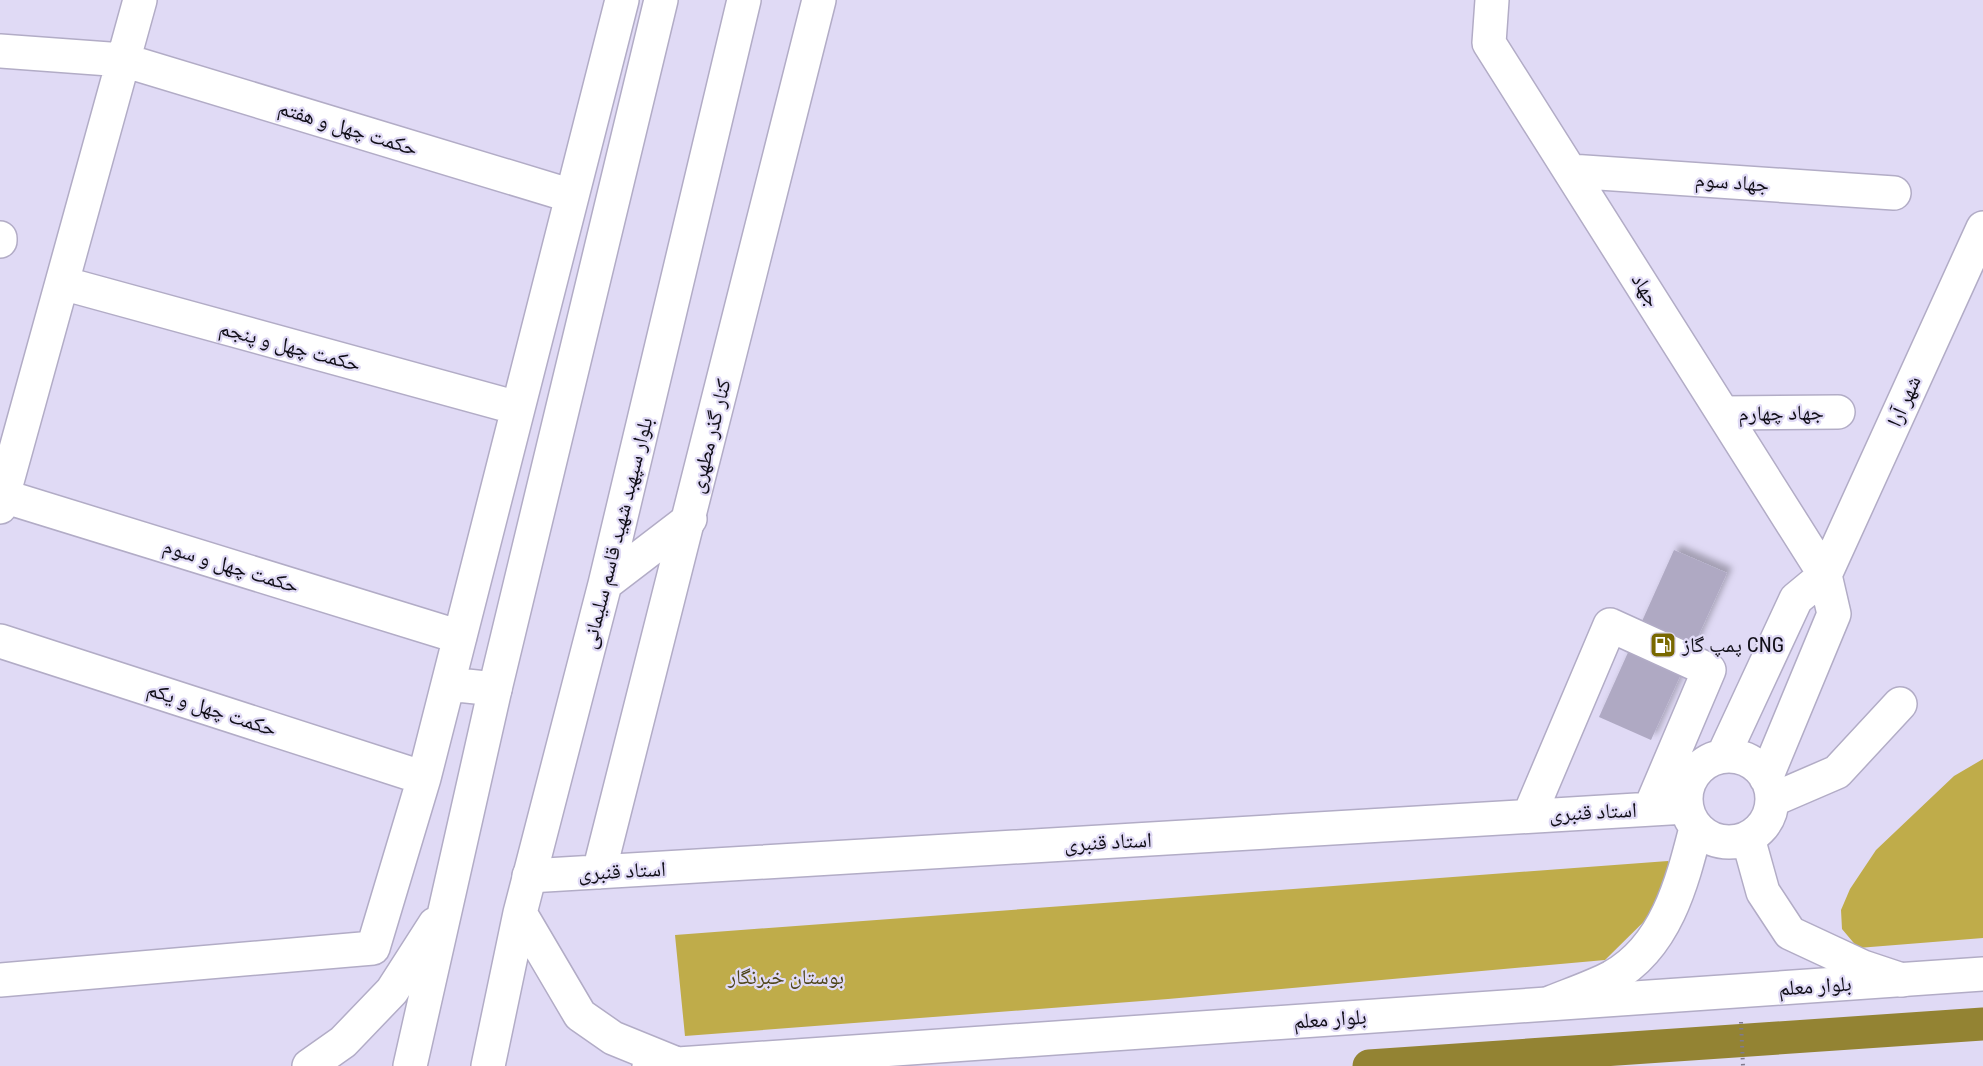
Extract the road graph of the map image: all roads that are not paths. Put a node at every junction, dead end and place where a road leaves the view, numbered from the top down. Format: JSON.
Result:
{"nodes":[{"id":1,"x":140,"y":0,"type":"edge"},
{"id":2,"x":622,"y":0,"type":"edge"},
{"id":3,"x":661,"y":0,"type":"edge"},
{"id":4,"x":744,"y":0,"type":"edge"},
{"id":5,"x":819,"y":0,"type":"edge"},
{"id":6,"x":1492,"y":0,"type":"edge"},
{"id":7,"x":0,"y":51,"type":"edge"},
{"id":8,"x":123,"y":60,"type":"junction"},
{"id":9,"x":1570,"y":171,"type":"junction"},
{"id":10,"x":1894,"y":193,"type":"dead end"},
{"id":11,"x":572,"y":196,"type":"junction"},
{"id":12,"x":1983,"y":228,"type":"edge"},
{"id":13,"x":62,"y":283,"type":"junction"},
{"id":14,"x":518,"y":408,"type":"junction"},
{"id":15,"x":1838,"y":412,"type":"dead end"},
{"id":16,"x":1724,"y":413,"type":"junction"},
{"id":17,"x":2,"y":501,"type":"edge"},
{"id":18,"x":690,"y":519,"type":"junction"},
{"id":19,"x":1825,"y":575,"type":"junction"},
{"id":20,"x":605,"y":584,"type":"junction"},
{"id":21,"x":460,"y":637,"type":"junction"},
{"id":22,"x":0,"y":641,"type":"edge"},
{"id":23,"x":448,"y":684,"type":"junction"},
{"id":24,"x":495,"y":689,"type":"junction"},
{"id":25,"x":1900,"y":704,"type":"dead end"},
{"id":26,"x":1723,"y":756,"type":"junction"},
{"id":27,"x":424,"y":778,"type":"junction"},
{"id":28,"x":1769,"y":789,"type":"junction"},
{"id":29,"x":1650,"y":809,"type":"junction"},
{"id":30,"x":1529,"y":816,"type":"junction"},
{"id":31,"x":1691,"y":818,"type":"junction"},
{"id":32,"x":1748,"y":838,"type":"junction"},
{"id":33,"x":599,"y":872,"type":"junction"},
{"id":34,"x":529,"y":876,"type":"junction"},
{"id":35,"x":448,"y":902,"type":"junction"},
{"id":36,"x":520,"y":913,"type":"junction"},
{"id":37,"x":1983,"y":974,"type":"edge"},
{"id":38,"x":0,"y":980,"type":"edge"},
{"id":39,"x":1902,"y":980,"type":"junction"},
{"id":40,"x":1547,"y":1004,"type":"junction"},
{"id":41,"x":663,"y":1065,"type":"edge"},
{"id":42,"x":309,"y":1066,"type":"edge"},
{"id":43,"x":410,"y":1066,"type":"edge"},
{"id":44,"x":488,"y":1066,"type":"edge"}],
"edges":[{"from":1,"to":8,"type":"street"},
{"from":2,"to":11,"type":"street"},
{"from":3,"to":24,"type":"street"},
{"from":4,"to":20,"type":"street","name":"بلوار سپهبد شهید قاسم سلیمانی"},
{"from":5,"to":18,"type":"street","name":"کنار گذر مطهری"},
{"from":6,"to":9,"type":"street","name":"جهاد"},
{"from":7,"to":8,"type":"street","name":"حکمت چهل و هفتم"},
{"from":8,"to":11,"type":"street","name":"حکمت چهل و هفتم"},
{"from":8,"to":13,"type":"street"},
{"from":9,"to":10,"type":"street","name":"جهاد سوم"},
{"from":9,"to":16,"type":"street","name":"جهاد"},
{"from":11,"to":14,"type":"street"},
{"from":12,"to":19,"type":"street","name":"شهر آرا"},
{"from":13,"to":14,"type":"street","name":"حکمت چهل و پنجم"},
{"from":13,"to":17,"type":"street"},
{"from":14,"to":21,"type":"street"},
{"from":15,"to":16,"type":"street","name":"جهاد چهارم"},
{"from":16,"to":19,"type":"street","name":"جهاد"},
{"from":17,"to":21,"type":"street","name":"حکمت چهل و سوم"},
{"from":18,"to":20,"type":"street"},
{"from":18,"to":33,"type":"street","name":"کنار گذر مطهری"},
{"from":19,"to":26,"type":"street","name":"شهر آرا"},
{"from":19,"to":28,"type":"street"},
{"from":20,"to":34,"type":"street","name":"بلوار سپهبد شهید قاسم سلیمانی"},
{"from":21,"to":23,"type":"street"},
{"from":22,"to":27,"type":"street","name":"حکمت چهل و یکم"},
{"from":23,"to":24,"type":"street"},
{"from":23,"to":27,"type":"street"},
{"from":24,"to":35,"type":"street"},
{"from":25,"to":28,"type":"street"},
{"from":26,"to":28,"type":"street"},
{"from":26,"to":31,"type":"street"},
{"from":27,"to":38,"type":"street"},
{"from":28,"to":32,"type":"street"},
{"from":29,"to":30,"type":"street","name":"استاد قنبری"},
{"from":29,"to":30,"type":"street"},
{"from":29,"to":31,"type":"street","name":"استاد قنبری"},
{"from":30,"to":33,"type":"street","name":"استاد قنبری"},
{"from":31,"to":32,"type":"street"},
{"from":31,"to":40,"type":"street"},
{"from":32,"to":39,"type":"street"},
{"from":33,"to":34,"type":"street","name":"استاد قنبری"},
{"from":34,"to":36,"type":"street","name":"بلوار سپهبد شهید قاسم سلیمانی"},
{"from":35,"to":42,"type":"street"},
{"from":35,"to":43,"type":"street"},
{"from":36,"to":41,"type":"street"},
{"from":36,"to":44,"type":"street","name":"بلوار سپهبد شهید قاسم سلیمانی"},
{"from":37,"to":39,"type":"street","name":"بلوار معلم"},
{"from":39,"to":40,"type":"street","name":"بلوار معلم"},
{"from":40,"to":41,"type":"street","name":"بلوار معلم"}]}
